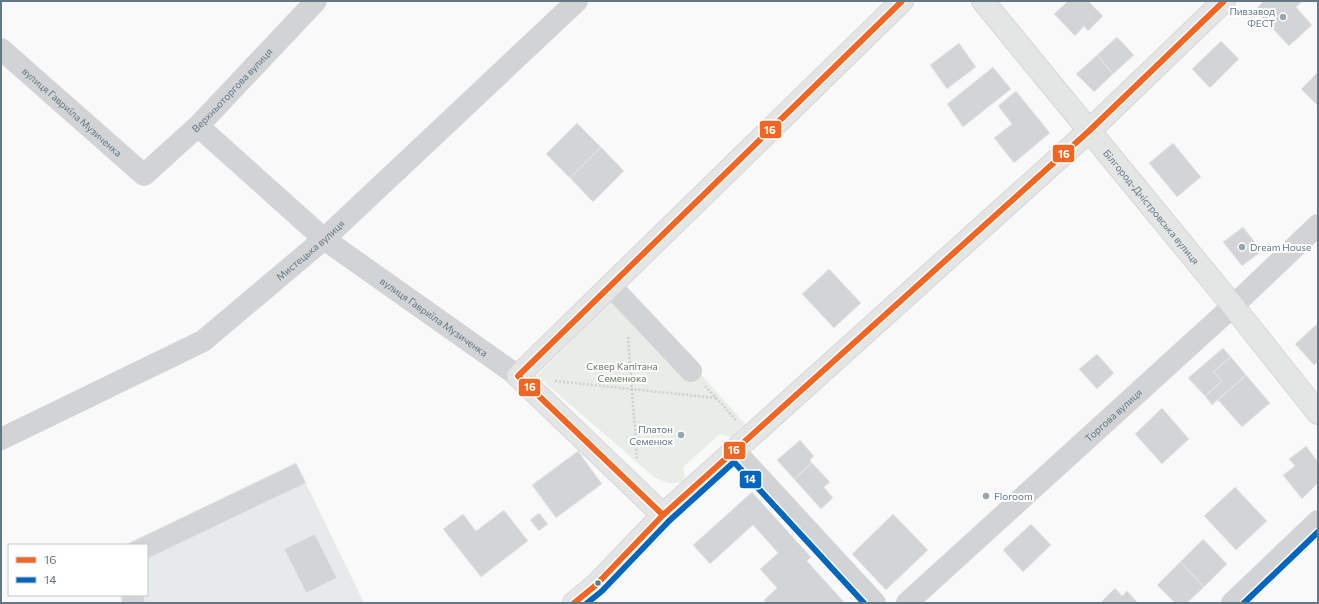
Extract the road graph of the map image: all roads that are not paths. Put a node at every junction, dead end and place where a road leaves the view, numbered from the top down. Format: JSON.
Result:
{"nodes":[{"id":1,"x":316,"y":1,"type":"edge"},
{"id":2,"x":577,"y":1,"type":"edge"},
{"id":3,"x":902,"y":1,"type":"edge"},
{"id":4,"x":983,"y":1,"type":"edge"},
{"id":5,"x":1224,"y":1,"type":"edge"},
{"id":6,"x":1,"y":49,"type":"edge"},
{"id":7,"x":198,"y":126,"type":"junction"},
{"id":8,"x":1089,"y":131,"type":"junction"},
{"id":9,"x":144,"y":175,"type":"joint"},
{"id":10,"x":1318,"y":225,"type":"edge"},
{"id":11,"x":324,"y":239,"type":"junction"},
{"id":12,"x":610,"y":285,"type":"junction"},
{"id":13,"x":1233,"y":306,"type":"junction"},
{"id":14,"x":690,"y":371,"type":"road end"},
{"id":15,"x":518,"y":376,"type":"junction"},
{"id":16,"x":1318,"y":413,"type":"edge"},
{"id":17,"x":1,"y":439,"type":"edge"},
{"id":18,"x":734,"y":451,"type":"junction"},
{"id":19,"x":663,"y":515,"type":"junction"},
{"id":20,"x":1318,"y":521,"type":"edge"},
{"id":21,"x":574,"y":603,"type":"edge"},
{"id":22,"x":875,"y":603,"type":"edge"},
{"id":23,"x":907,"y":603,"type":"edge"},
{"id":24,"x":1232,"y":603,"type":"edge"}],
"edges":[{"from":1,"to":7,"type":"street","name":"Верхньоторгова вулиця"},
{"from":2,"to":11,"type":"street","name":"Мистецька вулиця"},
{"from":3,"to":12,"type":"main road"},
{"from":4,"to":8,"type":"main road","name":"Білгород-Дністровська вулиця"},
{"from":5,"to":8,"type":"main road"},
{"from":6,"to":9,"type":"street","name":"вулиця Гавриїла Музиченка"},
{"from":7,"to":9,"type":"street","name":"Верхньоторгова вулиця"},
{"from":7,"to":11,"type":"street","name":"вулиця Гавриїла Музиченка"},
{"from":8,"to":13,"type":"main road","name":"Білгород-Дністровська вулиця"},
{"from":8,"to":18,"type":"main road"},
{"from":10,"to":13,"type":"street","name":"Торгова вулиця"},
{"from":11,"to":15,"type":"street","name":"вулиця Гавриїла Музиченка"},
{"from":11,"to":17,"type":"street","name":"Мистецька вулиця"},
{"from":12,"to":14,"type":"street"},
{"from":12,"to":15,"type":"main road"},
{"from":13,"to":16,"type":"main road","name":"Білгород-Дністровська вулиця"},
{"from":13,"to":23,"type":"street","name":"Торгова вулиця"},
{"from":15,"to":19,"type":"main road","name":"вулиця Гавриїла Музиченка"},
{"from":18,"to":19,"type":"main road"},
{"from":18,"to":22,"type":"street"},
{"from":19,"to":21,"type":"main road"},
{"from":20,"to":24,"type":"street"}]}
